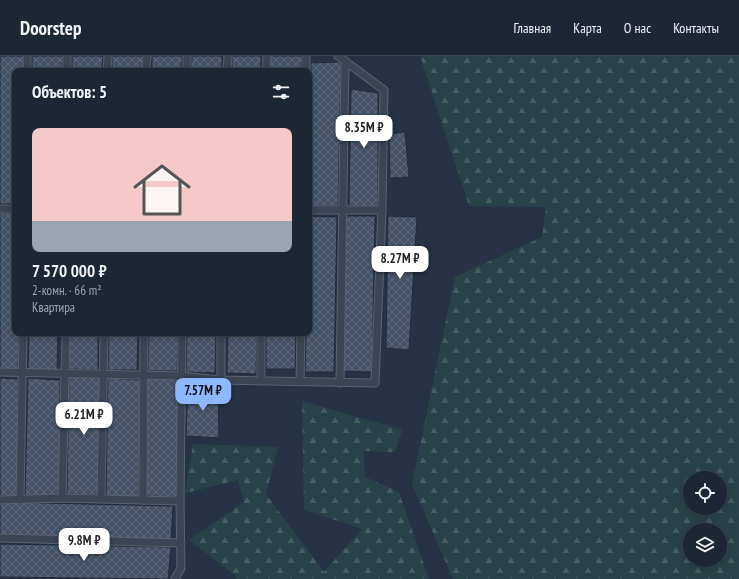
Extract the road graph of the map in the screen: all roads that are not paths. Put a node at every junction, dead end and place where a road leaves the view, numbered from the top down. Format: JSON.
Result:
{"nodes":[{"id":1,"x":27,"y":56,"type":"edge"},
{"id":2,"x":67,"y":56,"type":"edge"},
{"id":3,"x":108,"y":56,"type":"edge"},
{"id":4,"x":146,"y":56,"type":"edge"},
{"id":5,"x":187,"y":56,"type":"edge"},
{"id":6,"x":228,"y":56,"type":"edge"},
{"id":7,"x":267,"y":56,"type":"edge"},
{"id":8,"x":306,"y":56,"type":"edge"},
{"id":9,"x":338,"y":56,"type":"edge"},
{"id":10,"x":345,"y":61,"type":"junction"},
{"id":11,"x":27,"y":68,"type":"edge"},
{"id":12,"x":66,"y":68,"type":"edge"},
{"id":13,"x":107,"y":68,"type":"edge"},
{"id":14,"x":146,"y":68,"type":"edge"},
{"id":15,"x":187,"y":68,"type":"edge"},
{"id":16,"x":227,"y":68,"type":"edge"},
{"id":17,"x":266,"y":68,"type":"edge"},
{"id":18,"x":306,"y":68,"type":"edge"},
{"id":19,"x":0,"y":209,"type":"edge"},
{"id":20,"x":12,"y":209,"type":"edge"},
{"id":21,"x":312,"y":210,"type":"edge"},
{"id":22,"x":343,"y":210,"type":"junction"},
{"id":23,"x":382,"y":210,"type":"junction"},
{"id":24,"x":23,"y":336,"type":"edge"},
{"id":25,"x":66,"y":336,"type":"edge"},
{"id":26,"x":104,"y":336,"type":"edge"},
{"id":27,"x":144,"y":336,"type":"edge"},
{"id":28,"x":182,"y":336,"type":"edge"},
{"id":29,"x":221,"y":336,"type":"edge"},
{"id":30,"x":261,"y":336,"type":"edge"},
{"id":31,"x":301,"y":336,"type":"edge"},
{"id":32,"x":0,"y":372,"type":"edge"},
{"id":33,"x":22,"y":372,"type":"junction"},
{"id":34,"x":65,"y":373,"type":"junction"},
{"id":35,"x":103,"y":374,"type":"junction"},
{"id":36,"x":144,"y":375,"type":"junction"},
{"id":37,"x":182,"y":376,"type":"junction"},
{"id":38,"x":221,"y":380,"type":"junction"},
{"id":39,"x":261,"y":381,"type":"junction"},
{"id":40,"x":300,"y":382,"type":"junction"},
{"id":41,"x":340,"y":383,"type":"junction"},
{"id":42,"x":62,"y":498,"type":"junction"},
{"id":43,"x":101,"y":499,"type":"junction"},
{"id":44,"x":0,"y":500,"type":"edge"},
{"id":45,"x":20,"y":500,"type":"junction"},
{"id":46,"x":143,"y":500,"type":"junction"},
{"id":47,"x":180,"y":501,"type":"junction"},
{"id":48,"x":0,"y":538,"type":"edge"},
{"id":49,"x":181,"y":543,"type":"junction"},
{"id":50,"x":175,"y":579,"type":"edge"}],
"edges":[{"from":1,"to":11,"type":"lane"},
{"from":2,"to":12,"type":"lane"},
{"from":3,"to":13,"type":"lane"},
{"from":4,"to":14,"type":"lane"},
{"from":5,"to":15,"type":"lane"},
{"from":6,"to":16,"type":"lane"},
{"from":7,"to":17,"type":"lane"},
{"from":8,"to":18,"type":"lane"},
{"from":9,"to":10,"type":"lane"},
{"from":10,"to":22,"type":"lane"},
{"from":10,"to":23,"type":"lane"},
{"from":19,"to":20,"type":"lane"},
{"from":21,"to":22,"type":"lane"},
{"from":22,"to":23,"type":"lane"},
{"from":22,"to":41,"type":"lane"},
{"from":23,"to":41,"type":"lane"},
{"from":24,"to":33,"type":"lane"},
{"from":25,"to":34,"type":"lane"},
{"from":26,"to":35,"type":"lane"},
{"from":27,"to":36,"type":"lane"},
{"from":28,"to":37,"type":"lane"},
{"from":29,"to":38,"type":"lane"},
{"from":30,"to":39,"type":"lane"},
{"from":31,"to":40,"type":"lane"},
{"from":32,"to":33,"type":"lane"},
{"from":33,"to":34,"type":"lane"},
{"from":33,"to":45,"type":"lane"},
{"from":34,"to":35,"type":"lane"},
{"from":34,"to":42,"type":"lane"},
{"from":35,"to":36,"type":"lane"},
{"from":35,"to":43,"type":"lane"},
{"from":36,"to":37,"type":"lane"},
{"from":36,"to":46,"type":"lane"},
{"from":37,"to":38,"type":"lane"},
{"from":37,"to":47,"type":"lane"},
{"from":38,"to":39,"type":"lane"},
{"from":39,"to":40,"type":"lane"},
{"from":40,"to":41,"type":"lane"},
{"from":42,"to":43,"type":"lane"},
{"from":42,"to":45,"type":"lane"},
{"from":43,"to":46,"type":"lane"},
{"from":44,"to":45,"type":"lane"},
{"from":46,"to":47,"type":"lane"},
{"from":47,"to":49,"type":"lane"},
{"from":48,"to":49,"type":"lane"},
{"from":49,"to":50,"type":"lane"}]}
